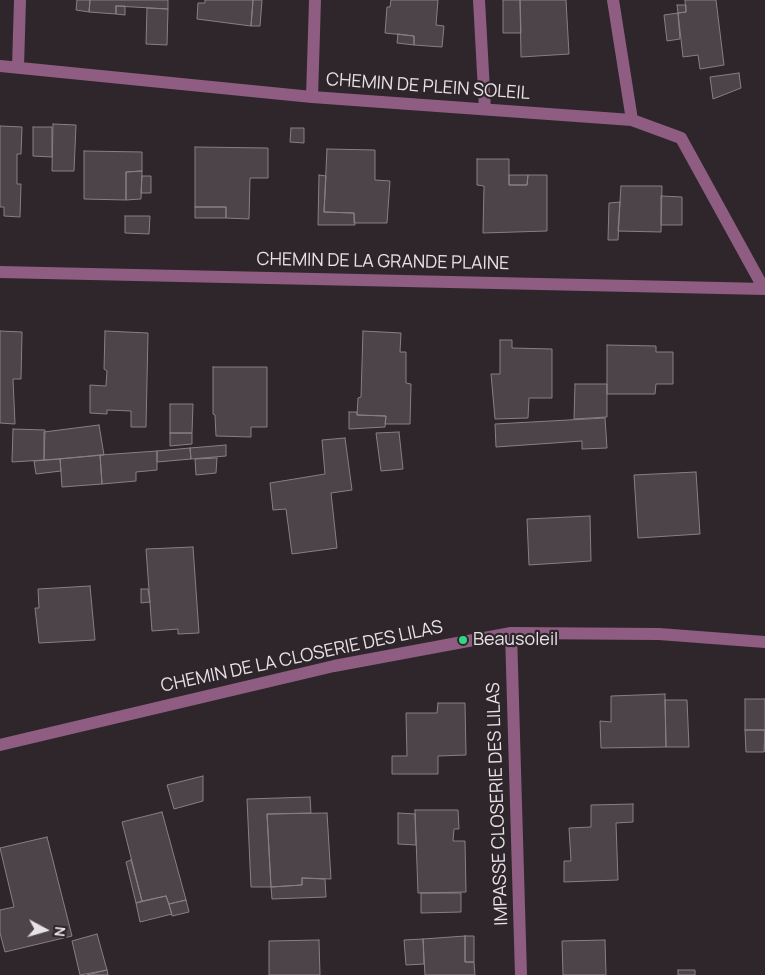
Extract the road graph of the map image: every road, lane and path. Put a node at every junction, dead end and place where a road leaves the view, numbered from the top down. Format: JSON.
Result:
{"nodes":[{"id":1,"x":20,"y":0,"type":"edge"},
{"id":2,"x":315,"y":0,"type":"edge"},
{"id":3,"x":480,"y":0,"type":"edge"},
{"id":4,"x":613,"y":0,"type":"edge"},
{"id":5,"x":0,"y":66,"type":"edge"},
{"id":6,"x":18,"y":67,"type":"junction"},
{"id":7,"x":312,"y":97,"type":"junction"},
{"id":8,"x":485,"y":109,"type":"junction"},
{"id":9,"x":632,"y":120,"type":"junction"},
{"id":10,"x":0,"y":272,"type":"edge"},
{"id":11,"x":764,"y":288,"type":"edge"},
{"id":12,"x":511,"y":633,"type":"junction"},
{"id":13,"x":765,"y":642,"type":"edge"},
{"id":14,"x":0,"y":745,"type":"edge"},
{"id":15,"x":521,"y":975,"type":"edge"}],
"edges":[{"from":1,"to":6,"type":"street"},
{"from":2,"to":7,"type":"street"},
{"from":3,"to":8,"type":"street"},
{"from":4,"to":9,"type":"street"},
{"from":5,"to":6,"type":"street","name":"CHEMIN DE PLEIN SOLEIL"},
{"from":6,"to":7,"type":"street","name":"CHEMIN DE PLEIN SOLEIL"},
{"from":7,"to":8,"type":"street","name":"CHEMIN DE PLEIN SOLEIL"},
{"from":8,"to":9,"type":"street","name":"CHEMIN DE PLEIN SOLEIL"},
{"from":9,"to":11,"type":"street","name":"CHEMIN DE PLEIN SOLEIL"},
{"from":10,"to":11,"type":"street","name":"CHEMIN DE LA GRANDE PLAINE"},
{"from":12,"to":13,"type":"street","name":"CHEMIN DE LA CLOSERIE DES LILAS"},
{"from":12,"to":14,"type":"street","name":"CHEMIN DE LA CLOSERIE DES LILAS"},
{"from":12,"to":15,"type":"street","name":"IMPASSE CLOSERIE DES LILAS"}]}
